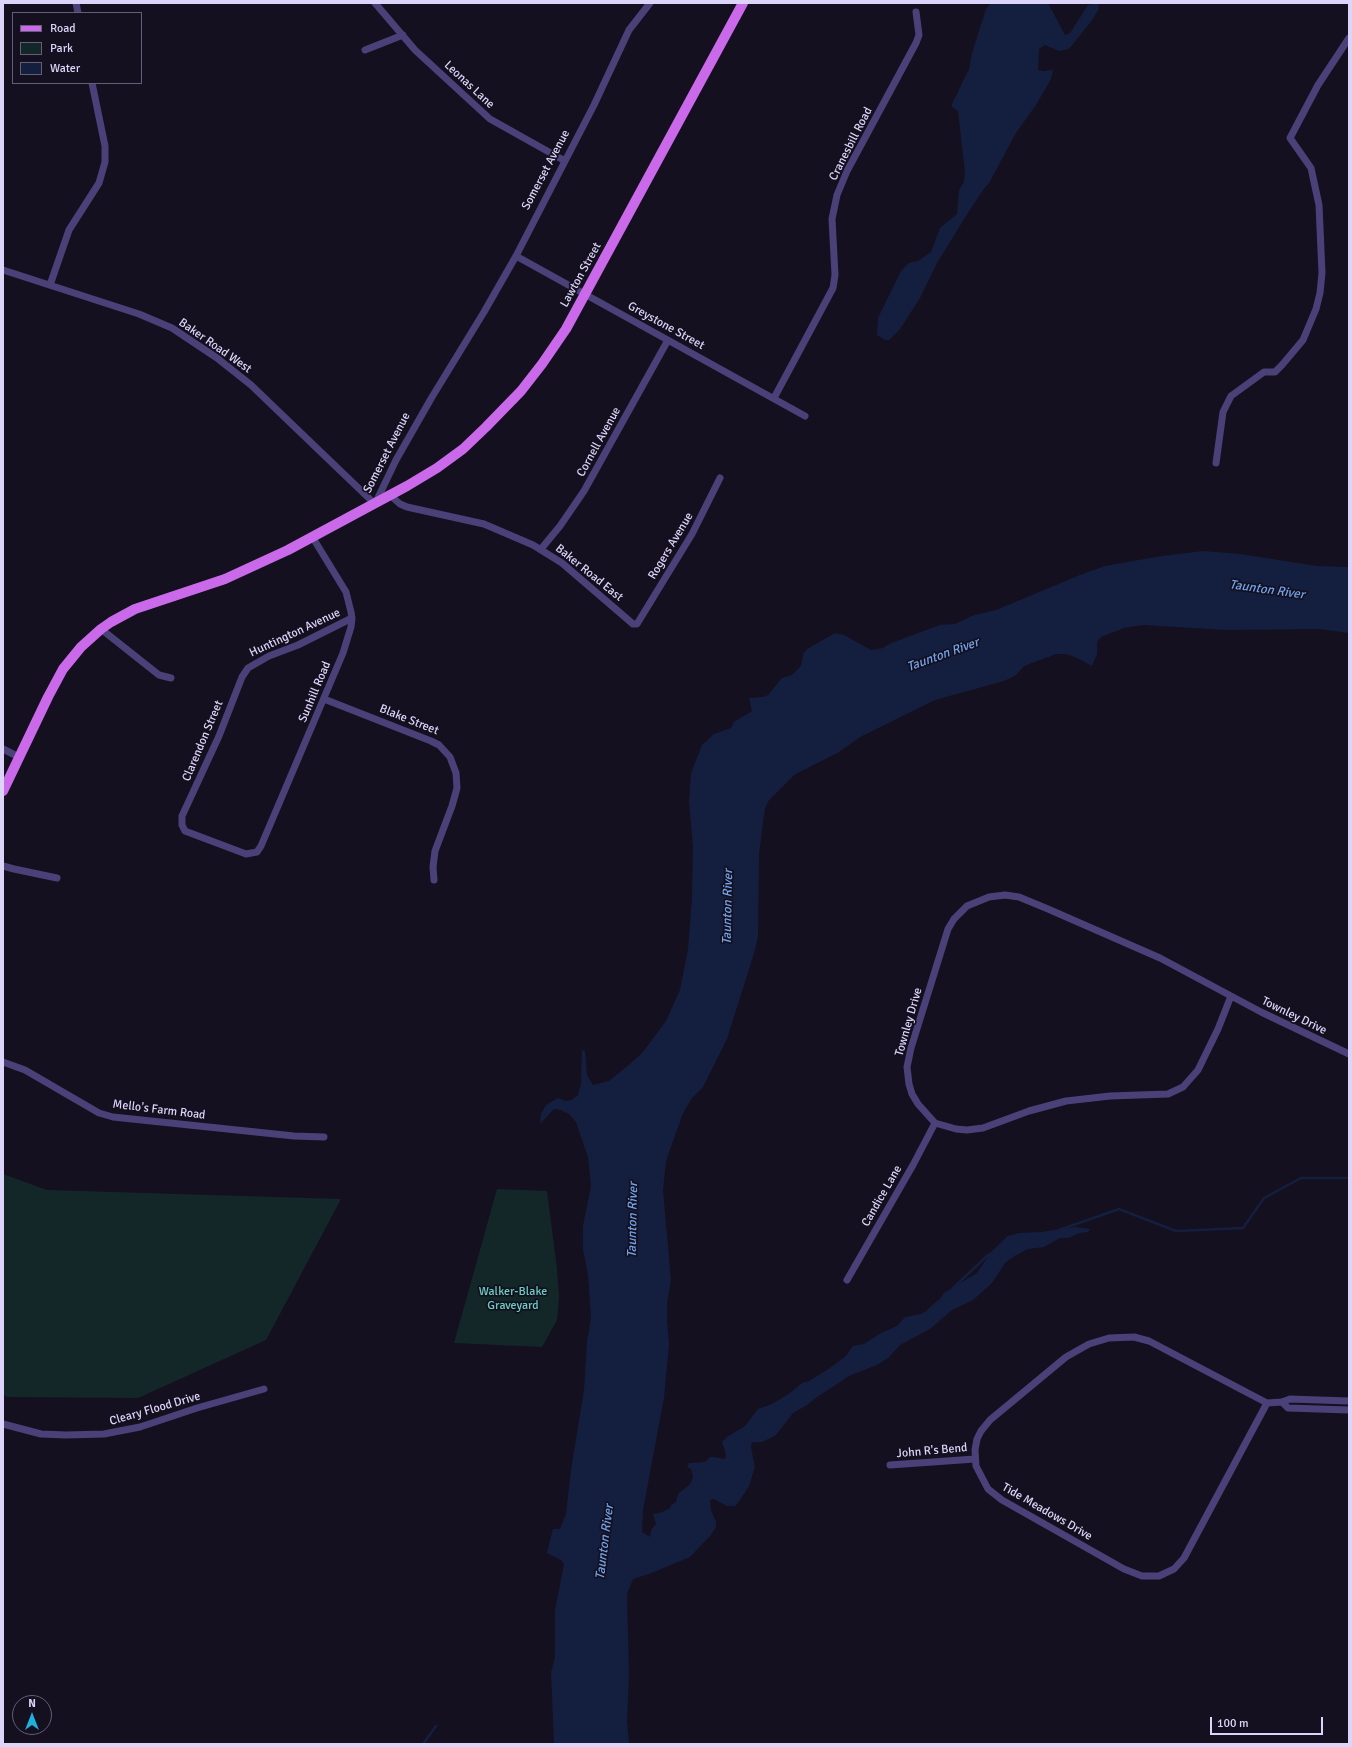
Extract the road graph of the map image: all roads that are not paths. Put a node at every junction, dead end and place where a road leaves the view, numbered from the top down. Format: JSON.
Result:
{"nodes":[{"id":1,"x":376,"y":3,"type":"edge"},
{"id":2,"x":650,"y":3,"type":"edge"},
{"id":3,"x":743,"y":3,"type":"edge"},
{"id":4,"x":916,"y":12,"type":"dead end"},
{"id":5,"x":403,"y":35,"type":"junction"},
{"id":6,"x":1349,"y":38,"type":"edge"},
{"id":7,"x":365,"y":50,"type":"dead end"},
{"id":8,"x":92,"y":84,"type":"edge"},
{"id":9,"x":565,"y":161,"type":"junction"},
{"id":10,"x":516,"y":256,"type":"junction"},
{"id":11,"x":3,"y":270,"type":"edge"},
{"id":12,"x":50,"y":285,"type":"junction"},
{"id":13,"x":586,"y":294,"type":"junction"},
{"id":14,"x":668,"y":340,"type":"junction"},
{"id":15,"x":774,"y":398,"type":"junction"},
{"id":16,"x":805,"y":416,"type":"dead end"},
{"id":17,"x":1216,"y":463,"type":"dead end"},
{"id":18,"x":720,"y":478,"type":"dead end"},
{"id":19,"x":391,"y":496,"type":"junction"},
{"id":20,"x":375,"y":504,"type":"junction"},
{"id":21,"x":313,"y":538,"type":"junction"},
{"id":22,"x":541,"y":549,"type":"junction"},
{"id":23,"x":352,"y":618,"type":"junction"},
{"id":24,"x":637,"y":624,"type":"joint"},
{"id":25,"x":101,"y":629,"type":"junction"},
{"id":26,"x":248,"y":668,"type":"joint"},
{"id":27,"x":171,"y":678,"type":"dead end"},
{"id":28,"x":324,"y":699,"type":"junction"},
{"id":29,"x":3,"y":750,"type":"edge"},
{"id":30,"x":19,"y":757,"type":"junction"},
{"id":31,"x":3,"y":791,"type":"edge"},
{"id":32,"x":254,"y":853,"type":"joint"},
{"id":33,"x":3,"y":866,"type":"edge"},
{"id":34,"x":57,"y":878,"type":"dead end"},
{"id":35,"x":434,"y":880,"type":"dead end"},
{"id":36,"x":1231,"y":996,"type":"junction"},
{"id":37,"x":1349,"y":1054,"type":"edge"},
{"id":38,"x":3,"y":1062,"type":"edge"},
{"id":39,"x":935,"y":1123,"type":"junction"},
{"id":40,"x":324,"y":1137,"type":"dead end"},
{"id":41,"x":847,"y":1280,"type":"dead end"},
{"id":42,"x":264,"y":1389,"type":"dead end"},
{"id":43,"x":1349,"y":1401,"type":"edge"},
{"id":44,"x":1282,"y":1402,"type":"junction"},
{"id":45,"x":1266,"y":1403,"type":"junction"},
{"id":46,"x":1349,"y":1410,"type":"edge"},
{"id":47,"x":3,"y":1424,"type":"edge"},
{"id":48,"x":975,"y":1458,"type":"junction"},
{"id":49,"x":890,"y":1465,"type":"dead end"}],
"edges":[{"from":1,"to":5,"type":"street","name":"Leonas Lane"},
{"from":2,"to":9,"type":"street","name":"Somerset Avenue"},
{"from":3,"to":13,"type":"main road","name":"Lawton Street"},
{"from":4,"to":15,"type":"street","name":"Cranesbill Road"},
{"from":5,"to":7,"type":"street"},
{"from":5,"to":9,"type":"street","name":"Leonas Lane"},
{"from":6,"to":17,"type":"street"},
{"from":8,"to":12,"type":"street"},
{"from":9,"to":10,"type":"street","name":"Somerset Avenue"},
{"from":10,"to":13,"type":"street","name":"Greystone Street"},
{"from":10,"to":20,"type":"street","name":"Somerset Avenue"},
{"from":11,"to":12,"type":"street","name":"Baker Road West"},
{"from":12,"to":20,"type":"street","name":"Baker Road West"},
{"from":13,"to":14,"type":"street","name":"Greystone Street"},
{"from":13,"to":19,"type":"main road","name":"Lawton Street"},
{"from":14,"to":15,"type":"street","name":"Greystone Street"},
{"from":14,"to":22,"type":"street","name":"Cornell Avenue"},
{"from":15,"to":16,"type":"street","name":"Greystone Street"},
{"from":18,"to":24,"type":"street","name":"Rogers Avenue"},
{"from":19,"to":20,"type":"main road","name":"Lawton Street"},
{"from":19,"to":22,"type":"street","name":"Baker Road East"},
{"from":20,"to":21,"type":"main road","name":"Somerset Avenue"},
{"from":21,"to":23,"type":"street","name":"Sunhill Road"},
{"from":21,"to":25,"type":"main road","name":"Somerset Avenue"},
{"from":22,"to":24,"type":"street","name":"Baker Road East"},
{"from":23,"to":26,"type":"street","name":"Huntington Avenue"},
{"from":23,"to":28,"type":"street","name":"Sunhill Road"},
{"from":25,"to":27,"type":"street"},
{"from":25,"to":30,"type":"main road","name":"Somerset Avenue"},
{"from":26,"to":32,"type":"street","name":"Clarendon Street"},
{"from":28,"to":32,"type":"street","name":"Sunhill Road"},
{"from":28,"to":35,"type":"street","name":"Blake Street"},
{"from":29,"to":30,"type":"street"},
{"from":30,"to":31,"type":"main road","name":"Somerset Avenue"},
{"from":33,"to":34,"type":"street"},
{"from":36,"to":37,"type":"street","name":"Townley Drive"},
{"from":36,"to":39,"type":"street"},
{"from":36,"to":39,"type":"street","name":"Townley Drive"},
{"from":38,"to":40,"type":"street","name":"Mello's Farm Road"},
{"from":39,"to":41,"type":"street","name":"Candice Lane"},
{"from":42,"to":47,"type":"street","name":"Cleary Flood Drive"},
{"from":43,"to":44,"type":"street"},
{"from":44,"to":45,"type":"street"},
{"from":44,"to":46,"type":"street"},
{"from":45,"to":48,"type":"street","name":"Tide Meadows Drive"},
{"from":45,"to":48,"type":"street","name":"Tide Meadows Drive"},
{"from":48,"to":49,"type":"street","name":"John R's Bend"}]}
